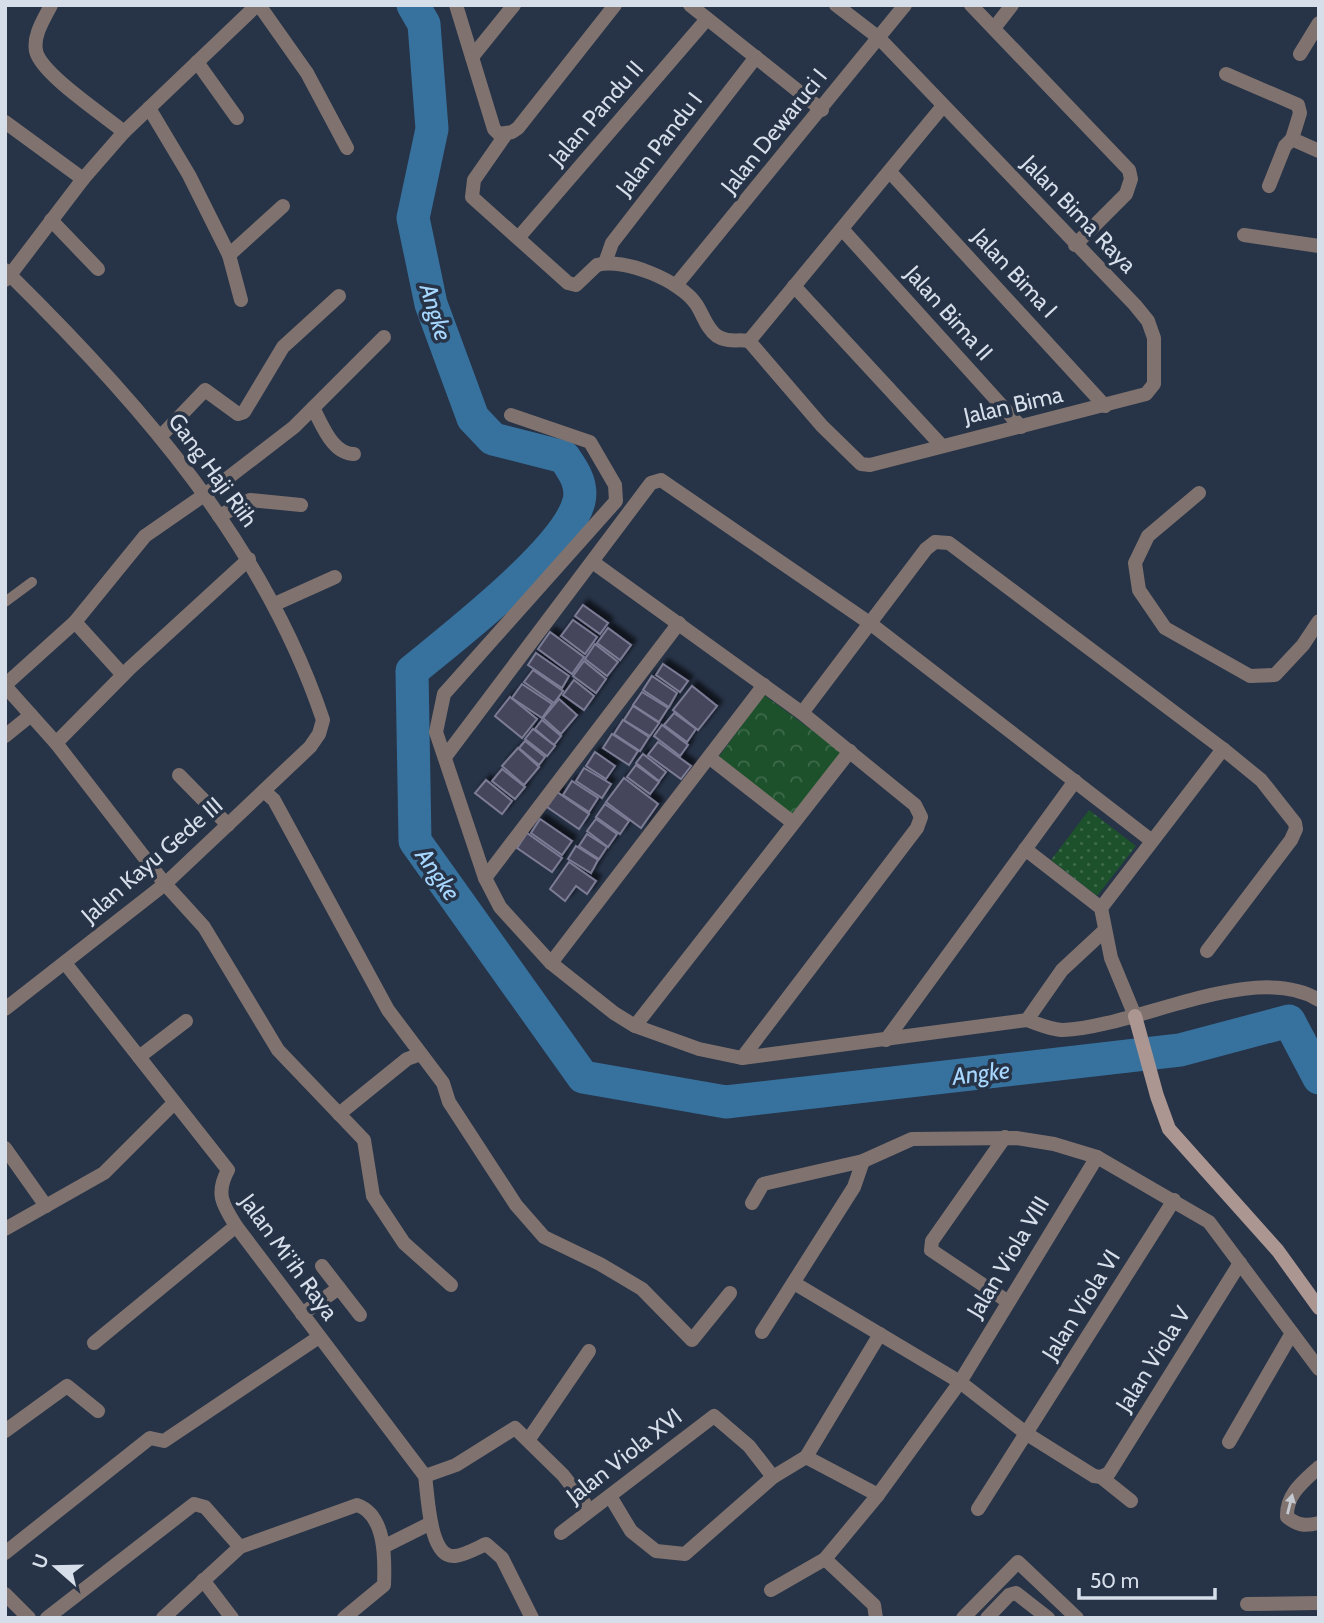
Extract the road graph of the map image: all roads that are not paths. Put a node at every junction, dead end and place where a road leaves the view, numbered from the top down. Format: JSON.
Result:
{"nodes":[{"id":1,"x":51,"y":5,"type":"edge"},
{"id":2,"x":258,"y":5,"type":"edge"},
{"id":3,"x":456,"y":5,"type":"edge"},
{"id":4,"x":514,"y":5,"type":"edge"},
{"id":5,"x":615,"y":5,"type":"edge"},
{"id":6,"x":690,"y":5,"type":"edge"},
{"id":7,"x":836,"y":5,"type":"edge"},
{"id":8,"x":905,"y":5,"type":"edge"},
{"id":9,"x":971,"y":5,"type":"edge"},
{"id":10,"x":1012,"y":5,"type":"edge"},
{"id":11,"x":707,"y":19,"type":"junction"},
{"id":12,"x":1319,"y":23,"type":"edge"},
{"id":13,"x":995,"y":27,"type":"junction"},
{"id":14,"x":879,"y":38,"type":"junction"},
{"id":15,"x":1300,"y":54,"type":"dead end"},
{"id":16,"x":472,"y":57,"type":"junction"},
{"id":17,"x":756,"y":57,"type":"junction"},
{"id":18,"x":197,"y":62,"type":"junction"},
{"id":19,"x":1226,"y":74,"type":"dead end"},
{"id":20,"x":943,"y":106,"type":"junction"},
{"id":21,"x":149,"y":108,"type":"junction"},
{"id":22,"x":822,"y":110,"type":"junction"},
{"id":23,"x":237,"y":118,"type":"dead end"},
{"id":24,"x":5,"y":122,"type":"edge"},
{"id":25,"x":124,"y":132,"type":"junction"},
{"id":26,"x":503,"y":134,"type":"junction"},
{"id":27,"x":1293,"y":139,"type":"junction"},
{"id":28,"x":347,"y":148,"type":"dead end"},
{"id":29,"x":1319,"y":151,"type":"edge"},
{"id":30,"x":890,"y":172,"type":"junction"},
{"id":31,"x":83,"y":179,"type":"junction"},
{"id":32,"x":1269,"y":186,"type":"dead end"},
{"id":33,"x":284,"y":206,"type":"dead end"},
{"id":34,"x":51,"y":220,"type":"junction"},
{"id":35,"x":842,"y":229,"type":"junction"},
{"id":36,"x":1244,"y":235,"type":"dead end"},
{"id":37,"x":519,"y":237,"type":"junction"},
{"id":38,"x":1076,"y":245,"type":"junction"},
{"id":39,"x":1319,"y":246,"type":"edge"},
{"id":40,"x":229,"y":254,"type":"junction"},
{"id":41,"x":605,"y":263,"type":"junction"},
{"id":42,"x":98,"y":269,"type":"dead end"},
{"id":43,"x":7,"y":275,"type":"edge"},
{"id":44,"x":677,"y":284,"type":"junction"},
{"id":45,"x":794,"y":286,"type":"junction"},
{"id":46,"x":339,"y":296,"type":"dead end"},
{"id":47,"x":241,"y":300,"type":"dead end"},
{"id":48,"x":384,"y":337,"type":"dead end"},
{"id":49,"x":749,"y":341,"type":"junction"},
{"id":50,"x":1155,"y":367,"type":"joint"},
{"id":51,"x":1105,"y":406,"type":"junction"},
{"id":52,"x":313,"y":408,"type":"junction"},
{"id":53,"x":511,"y":415,"type":"dead end"},
{"id":54,"x":1021,"y":427,"type":"junction"},
{"id":55,"x":161,"y":436,"type":"junction"},
{"id":56,"x":941,"y":445,"type":"junction"},
{"id":57,"x":354,"y":454,"type":"dead end"},
{"id":58,"x":1199,"y":493,"type":"dead end"},
{"id":59,"x":203,"y":494,"type":"junction"},
{"id":60,"x":301,"y":505,"type":"dead end"},
{"id":61,"x":219,"y":516,"type":"junction"},
{"id":62,"x":249,"y":559,"type":"junction"},
{"id":63,"x":594,"y":563,"type":"junction"},
{"id":64,"x":335,"y":577,"type":"dead end"},
{"id":65,"x":32,"y":582,"type":"dead end"},
{"id":66,"x":5,"y":602,"type":"edge"},
{"id":67,"x":275,"y":604,"type":"junction"},
{"id":68,"x":1319,"y":621,"type":"edge"},
{"id":69,"x":75,"y":622,"type":"junction"},
{"id":70,"x":679,"y":623,"type":"junction"},
{"id":71,"x":870,"y":624,"type":"junction"},
{"id":72,"x":123,"y":675,"type":"junction"},
{"id":73,"x":5,"y":685,"type":"edge"},
{"id":74,"x":764,"y":685,"type":"junction"},
{"id":75,"x":802,"y":713,"type":"junction"},
{"id":76,"x":31,"y":715,"type":"junction"},
{"id":77,"x":319,"y":734,"type":"joint"},
{"id":78,"x":5,"y":736,"type":"edge"},
{"id":79,"x":56,"y":743,"type":"junction"},
{"id":80,"x":1223,"y":748,"type":"junction"},
{"id":81,"x":850,"y":751,"type":"junction"},
{"id":82,"x":445,"y":757,"type":"junction"},
{"id":83,"x":710,"y":758,"type":"junction"},
{"id":84,"x":179,"y":775,"type":"dead end"},
{"id":85,"x":1075,"y":781,"type":"junction"},
{"id":86,"x":264,"y":791,"type":"junction"},
{"id":87,"x":792,"y":822,"type":"junction"},
{"id":88,"x":228,"y":825,"type":"junction"},
{"id":89,"x":1152,"y":841,"type":"junction"},
{"id":90,"x":1025,"y":849,"type":"junction"},
{"id":91,"x":485,"y":878,"type":"junction"},
{"id":92,"x":165,"y":884,"type":"junction"},
{"id":93,"x":1101,"y":908,"type":"junction"},
{"id":94,"x":1104,"y":931,"type":"junction"},
{"id":95,"x":1207,"y":951,"type":"dead end"},
{"id":96,"x":65,"y":962,"type":"junction"},
{"id":97,"x":551,"y":962,"type":"junction"},
{"id":98,"x":1319,"y":1000,"type":"edge"},
{"id":99,"x":5,"y":1009,"type":"edge"},
{"id":100,"x":1027,"y":1020,"type":"junction"},
{"id":101,"x":187,"y":1021,"type":"dead end"},
{"id":102,"x":1137,"y":1021,"type":"junction"},
{"id":103,"x":635,"y":1026,"type":"junction"},
{"id":104,"x":886,"y":1040,"type":"junction"},
{"id":105,"x":421,"y":1054,"type":"junction"},
{"id":106,"x":139,"y":1058,"type":"junction"},
{"id":107,"x":742,"y":1058,"type":"junction"},
{"id":108,"x":174,"y":1103,"type":"junction"},
{"id":109,"x":339,"y":1114,"type":"junction"},
{"id":110,"x":1005,"y":1137,"type":"junction"},
{"id":111,"x":5,"y":1149,"type":"edge"},
{"id":112,"x":1097,"y":1157,"type":"junction"},
{"id":113,"x":863,"y":1161,"type":"junction"},
{"id":114,"x":1174,"y":1200,"type":"junction"},
{"id":115,"x":752,"y":1203,"type":"dead end"},
{"id":116,"x":46,"y":1206,"type":"junction"},
{"id":117,"x":236,"y":1226,"type":"junction"},
{"id":118,"x":5,"y":1229,"type":"edge"},
{"id":119,"x":1240,"y":1263,"type":"junction"},
{"id":120,"x":322,"y":1266,"type":"dead end"},
{"id":121,"x":794,"y":1283,"type":"junction"},
{"id":122,"x":451,"y":1285,"type":"dead end"},
{"id":123,"x":339,"y":1288,"type":"junction"},
{"id":124,"x":730,"y":1293,"type":"dead end"},
{"id":125,"x":1007,"y":1301,"type":"junction"},
{"id":126,"x":1319,"y":1308,"type":"edge"},
{"id":127,"x":302,"y":1314,"type":"junction"},
{"id":128,"x":360,"y":1315,"type":"dead end"},
{"id":129,"x":762,"y":1332,"type":"dead end"},
{"id":130,"x":1292,"y":1333,"type":"junction"},
{"id":131,"x":880,"y":1334,"type":"junction"},
{"id":132,"x":320,"y":1337,"type":"junction"},
{"id":133,"x":94,"y":1343,"type":"dead end"},
{"id":134,"x":589,"y":1351,"type":"dead end"},
{"id":135,"x":1319,"y":1369,"type":"edge"},
{"id":136,"x":960,"y":1382,"type":"junction"},
{"id":137,"x":98,"y":1411,"type":"dead end"},
{"id":138,"x":5,"y":1432,"type":"edge"},
{"id":139,"x":1027,"y":1434,"type":"junction"},
{"id":140,"x":529,"y":1439,"type":"junction"},
{"id":141,"x":1229,"y":1441,"type":"dead end"},
{"id":142,"x":806,"y":1457,"type":"junction"},
{"id":143,"x":1319,"y":1467,"type":"edge"},
{"id":144,"x":425,"y":1476,"type":"junction"},
{"id":145,"x":773,"y":1477,"type":"junction"},
{"id":146,"x":1101,"y":1477,"type":"junction"},
{"id":147,"x":878,"y":1495,"type":"junction"},
{"id":148,"x":610,"y":1496,"type":"junction"},
{"id":149,"x":1131,"y":1501,"type":"dead end"},
{"id":150,"x":584,"y":1502,"type":"dead end"},
{"id":151,"x":978,"y":1509,"type":"dead end"},
{"id":152,"x":431,"y":1523,"type":"junction"},
{"id":153,"x":1319,"y":1524,"type":"edge"},
{"id":154,"x":561,"y":1533,"type":"dead end"},
{"id":155,"x":385,"y":1546,"type":"junction"},
{"id":156,"x":240,"y":1547,"type":"junction"},
{"id":157,"x":5,"y":1553,"type":"edge"},
{"id":158,"x":825,"y":1559,"type":"junction"},
{"id":159,"x":203,"y":1580,"type":"junction"},
{"id":160,"x":771,"y":1590,"type":"dead end"},
{"id":161,"x":5,"y":1594,"type":"edge"},
{"id":162,"x":1319,"y":1603,"type":"edge"},
{"id":163,"x":1247,"y":1604,"type":"dead end"},
{"id":164,"x":29,"y":1618,"type":"edge"},
{"id":165,"x":47,"y":1618,"type":"edge"},
{"id":166,"x":163,"y":1618,"type":"edge"},
{"id":167,"x":232,"y":1618,"type":"edge"},
{"id":168,"x":344,"y":1618,"type":"edge"},
{"id":169,"x":532,"y":1618,"type":"edge"},
{"id":170,"x":876,"y":1618,"type":"edge"},
{"id":171,"x":963,"y":1618,"type":"edge"},
{"id":172,"x":987,"y":1618,"type":"edge"},
{"id":173,"x":1048,"y":1618,"type":"edge"},
{"id":174,"x":1077,"y":1618,"type":"edge"}],
"edges":[{"from":1,"to":25,"type":"street"},
{"from":2,"to":18,"type":"street"},
{"from":2,"to":28,"type":"street"},
{"from":3,"to":16,"type":"street"},
{"from":4,"to":16,"type":"street"},
{"from":5,"to":26,"type":"street"},
{"from":6,"to":11,"type":"street"},
{"from":7,"to":14,"type":"street","name":"Jalan Bima Raya"},
{"from":8,"to":14,"type":"street","name":"Jalan Dewaruci I"},
{"from":9,"to":13,"type":"street"},
{"from":10,"to":13,"type":"street"},
{"from":11,"to":17,"type":"street"},
{"from":11,"to":37,"type":"street","name":"Jalan Pandu II"},
{"from":12,"to":15,"type":"street"},
{"from":13,"to":38,"type":"street"},
{"from":14,"to":20,"type":"street","name":"Jalan Bima Raya"},
{"from":14,"to":22,"type":"street","name":"Jalan Dewaruci I"},
{"from":16,"to":26,"type":"street"},
{"from":17,"to":22,"type":"street"},
{"from":17,"to":41,"type":"street","name":"Jalan Pandu I"},
{"from":18,"to":21,"type":"street"},
{"from":18,"to":23,"type":"street"},
{"from":19,"to":27,"type":"street"},
{"from":20,"to":30,"type":"street"},
{"from":20,"to":38,"type":"street","name":"Jalan Bima Raya"},
{"from":21,"to":25,"type":"street"},
{"from":21,"to":40,"type":"street"},
{"from":22,"to":44,"type":"street","name":"Jalan Dewaruci I"},
{"from":24,"to":31,"type":"street"},
{"from":25,"to":31,"type":"street"},
{"from":26,"to":37,"type":"street"},
{"from":27,"to":29,"type":"street"},
{"from":27,"to":32,"type":"street"},
{"from":30,"to":35,"type":"street"},
{"from":30,"to":51,"type":"street","name":"Jalan Bima I"},
{"from":31,"to":34,"type":"street"},
{"from":33,"to":40,"type":"street"},
{"from":34,"to":42,"type":"street"},
{"from":34,"to":43,"type":"street"},
{"from":35,"to":45,"type":"street"},
{"from":35,"to":54,"type":"street","name":"Jalan Bima II"},
{"from":36,"to":39,"type":"street"},
{"from":37,"to":41,"type":"street"},
{"from":38,"to":50,"type":"street","name":"Jalan Bima Raya"},
{"from":40,"to":47,"type":"street"},
{"from":41,"to":44,"type":"street"},
{"from":43,"to":55,"type":"street","name":"Gang Haji Riih"},
{"from":44,"to":49,"type":"street"},
{"from":45,"to":49,"type":"street"},
{"from":45,"to":56,"type":"street"},
{"from":46,"to":55,"type":"street"},
{"from":48,"to":52,"type":"street"},
{"from":49,"to":56,"type":"street","name":"Jalan Bima"},
{"from":50,"to":51,"type":"street","name":"Jalan Bima"},
{"from":51,"to":54,"type":"street","name":"Jalan Bima"},
{"from":52,"to":57,"type":"street"},
{"from":52,"to":59,"type":"street"},
{"from":53,"to":82,"type":"street"},
{"from":54,"to":56,"type":"street","name":"Jalan Bima"},
{"from":55,"to":59,"type":"street","name":"Gang Haji Riih"},
{"from":58,"to":68,"type":"street"},
{"from":59,"to":61,"type":"street","name":"Gang Haji Riih"},
{"from":59,"to":69,"type":"street"},
{"from":60,"to":61,"type":"street"},
{"from":61,"to":62,"type":"street","name":"Gang Haji Riih"},
{"from":62,"to":67,"type":"street","name":"Gang Haji Riih"},
{"from":62,"to":72,"type":"street"},
{"from":63,"to":70,"type":"street"},
{"from":63,"to":71,"type":"street"},
{"from":63,"to":82,"type":"street"},
{"from":64,"to":67,"type":"street"},
{"from":65,"to":66,"type":"lane"},
{"from":67,"to":77,"type":"street","name":"Gang Haji Riih"},
{"from":69,"to":72,"type":"street"},
{"from":69,"to":73,"type":"street"},
{"from":70,"to":74,"type":"street"},
{"from":70,"to":91,"type":"street"},
{"from":71,"to":75,"type":"street"},
{"from":71,"to":80,"type":"street"},
{"from":71,"to":85,"type":"street"},
{"from":72,"to":79,"type":"street"},
{"from":73,"to":76,"type":"street"},
{"from":74,"to":75,"type":"street"},
{"from":74,"to":83,"type":"street"},
{"from":75,"to":81,"type":"street"},
{"from":76,"to":78,"type":"street"},
{"from":76,"to":79,"type":"street"},
{"from":77,"to":86,"type":"street","name":"Jalan Kayu Gede III"},
{"from":79,"to":92,"type":"street"},
{"from":80,"to":89,"type":"street"},
{"from":80,"to":95,"type":"street"},
{"from":81,"to":87,"type":"street"},
{"from":81,"to":107,"type":"street"},
{"from":82,"to":91,"type":"street"},
{"from":83,"to":87,"type":"street"},
{"from":83,"to":97,"type":"street"},
{"from":84,"to":88,"type":"street"},
{"from":85,"to":89,"type":"street"},
{"from":85,"to":90,"type":"street"},
{"from":86,"to":88,"type":"street","name":"Jalan Kayu Gede III"},
{"from":86,"to":105,"type":"street"},
{"from":87,"to":103,"type":"street"},
{"from":88,"to":92,"type":"street","name":"Jalan Kayu Gede III"},
{"from":89,"to":93,"type":"street"},
{"from":90,"to":93,"type":"street"},
{"from":90,"to":104,"type":"street"},
{"from":91,"to":97,"type":"street"},
{"from":92,"to":96,"type":"street","name":"Jalan Kayu Gede III"},
{"from":92,"to":109,"type":"street"},
{"from":93,"to":94,"type":"street"},
{"from":94,"to":100,"type":"street"},
{"from":94,"to":102,"type":"street"},
{"from":96,"to":99,"type":"street","name":"Jalan Kayu Gede III"},
{"from":96,"to":106,"type":"street","name":"Jalan Mi'ih Raya"},
{"from":97,"to":103,"type":"street"},
{"from":98,"to":102,"type":"street"},
{"from":100,"to":102,"type":"street"},
{"from":100,"to":104,"type":"street"},
{"from":101,"to":106,"type":"street"},
{"from":102,"to":126,"type":"street"},
{"from":103,"to":107,"type":"street"},
{"from":104,"to":107,"type":"street"},
{"from":105,"to":109,"type":"street"},
{"from":105,"to":124,"type":"street"},
{"from":106,"to":108,"type":"street","name":"Jalan Mi'ih Raya"},
{"from":108,"to":116,"type":"street"},
{"from":108,"to":117,"type":"street","name":"Jalan Mi'ih Raya"},
{"from":109,"to":122,"type":"street"},
{"from":110,"to":112,"type":"street"},
{"from":110,"to":113,"type":"street"},
{"from":110,"to":125,"type":"street"},
{"from":111,"to":116,"type":"street"},
{"from":112,"to":114,"type":"street"},
{"from":112,"to":125,"type":"street","name":"Jalan Viola VIII"},
{"from":113,"to":115,"type":"street"},
{"from":113,"to":121,"type":"street"},
{"from":114,"to":119,"type":"street"},
{"from":114,"to":139,"type":"street","name":"Jalan Viola VI"},
{"from":116,"to":118,"type":"street"},
{"from":117,"to":127,"type":"street","name":"Jalan Mi'ih Raya"},
{"from":117,"to":133,"type":"street"},
{"from":119,"to":130,"type":"street"},
{"from":119,"to":146,"type":"street","name":"Jalan Viola V"},
{"from":120,"to":123,"type":"street"},
{"from":121,"to":129,"type":"street"},
{"from":121,"to":131,"type":"street"},
{"from":123,"to":127,"type":"street"},
{"from":123,"to":128,"type":"street"},
{"from":125,"to":136,"type":"street","name":"Jalan Viola VIII"},
{"from":127,"to":132,"type":"street","name":"Jalan Mi'ih Raya"},
{"from":130,"to":135,"type":"street"},
{"from":130,"to":141,"type":"street"},
{"from":131,"to":136,"type":"street"},
{"from":131,"to":142,"type":"street"},
{"from":132,"to":144,"type":"street","name":"Jalan Mi'ih Raya"},
{"from":132,"to":157,"type":"street"},
{"from":134,"to":140,"type":"street"},
{"from":136,"to":139,"type":"street"},
{"from":136,"to":147,"type":"street","name":"Jalan Viola VIII"},
{"from":137,"to":138,"type":"street"},
{"from":139,"to":146,"type":"street"},
{"from":139,"to":151,"type":"street","name":"Jalan Viola VI"},
{"from":140,"to":144,"type":"street"},
{"from":140,"to":150,"type":"street"},
{"from":142,"to":145,"type":"street"},
{"from":142,"to":147,"type":"street"},
{"from":153,"to":143,"type":"street","one_way":true},
{"from":144,"to":152,"type":"street"},
{"from":145,"to":148,"type":"street","name":"Jalan Viola XVI"},
{"from":145,"to":148,"type":"street"},
{"from":146,"to":149,"type":"street"},
{"from":147,"to":158,"type":"street","name":"Jalan Viola VIII"},
{"from":148,"to":154,"type":"street","name":"Jalan Viola XVI"},
{"from":152,"to":155,"type":"street"},
{"from":152,"to":169,"type":"street"},
{"from":155,"to":156,"type":"street"},
{"from":155,"to":168,"type":"street"},
{"from":156,"to":159,"type":"street"},
{"from":156,"to":165,"type":"street"},
{"from":158,"to":160,"type":"street"},
{"from":158,"to":170,"type":"street"},
{"from":159,"to":166,"type":"street"},
{"from":159,"to":167,"type":"street"},
{"from":161,"to":164,"type":"street"},
{"from":162,"to":163,"type":"street"},
{"from":171,"to":174,"type":"street"},
{"from":172,"to":173,"type":"street"}]}
